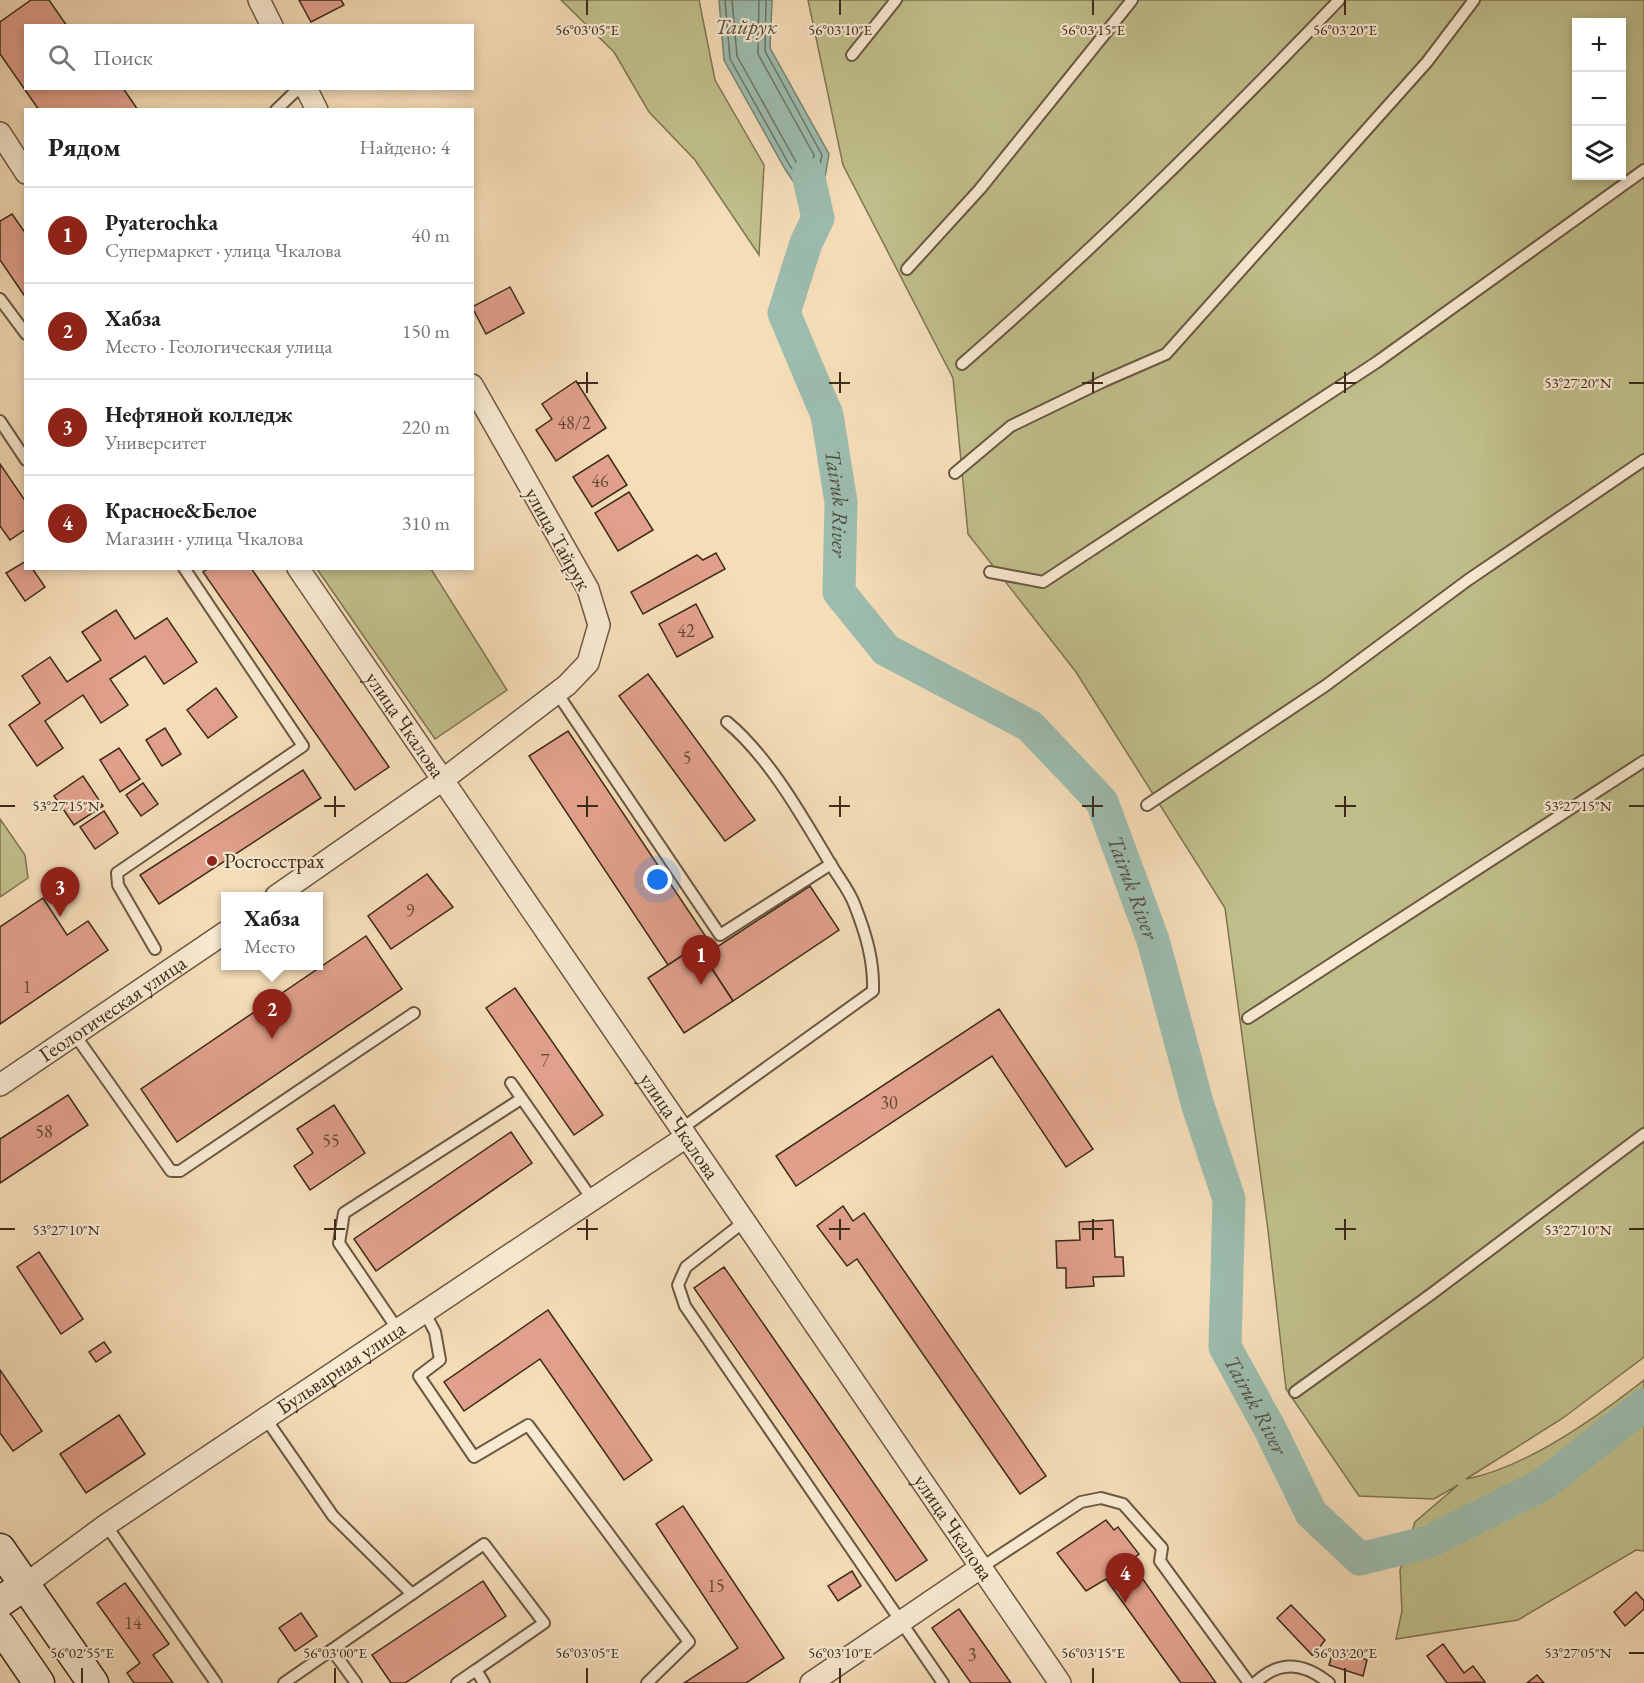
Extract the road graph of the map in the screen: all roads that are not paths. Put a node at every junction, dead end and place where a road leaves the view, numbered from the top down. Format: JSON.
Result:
{"nodes":[{"id":1,"x":259,"y":0,"type":"edge"},
{"id":2,"x":896,"y":0,"type":"edge"},
{"id":3,"x":1132,"y":0,"type":"edge"},
{"id":4,"x":1339,"y":0,"type":"edge"},
{"id":5,"x":1474,"y":0,"type":"edge"},
{"id":6,"x":271,"y":24,"type":"edge"},
{"id":7,"x":852,"y":55,"type":"dead end"},
{"id":8,"x":297,"y":90,"type":"edge"},
{"id":9,"x":307,"y":90,"type":"edge"},
{"id":10,"x":278,"y":108,"type":"edge"},
{"id":11,"x":316,"y":108,"type":"edge"},
{"id":12,"x":4,"y":147,"type":"edge"},
{"id":13,"x":1644,"y":170,"type":"edge"},
{"id":14,"x":24,"y":171,"type":"edge"},
{"id":15,"x":908,"y":269,"type":"dead end"},
{"id":16,"x":0,"y":300,"type":"edge"},
{"id":17,"x":24,"y":331,"type":"edge"},
{"id":18,"x":962,"y":364,"type":"dead end"},
{"id":19,"x":474,"y":389,"type":"edge"},
{"id":20,"x":0,"y":422,"type":"edge"},
{"id":21,"x":24,"y":457,"type":"edge"},
{"id":22,"x":1644,"y":460,"type":"edge"},
{"id":23,"x":955,"y":473,"type":"dead end"},
{"id":24,"x":185,"y":570,"type":"edge"},
{"id":25,"x":299,"y":570,"type":"edge"},
{"id":26,"x":990,"y":572,"type":"dead end"},
{"id":27,"x":557,"y":693,"type":"junction"},
{"id":28,"x":727,"y":722,"type":"dead end"},
{"id":29,"x":1644,"y":761,"type":"edge"},
{"id":30,"x":444,"y":779,"type":"junction"},
{"id":31,"x":1147,"y":805,"type":"dead end"},
{"id":32,"x":831,"y":864,"type":"junction"},
{"id":33,"x":283,"y":892,"type":"edge"},
{"id":34,"x":221,"y":935,"type":"edge"},
{"id":35,"x":155,"y":949,"type":"dead end"},
{"id":36,"x":414,"y":1013,"type":"dead end"},
{"id":37,"x":1248,"y":1018,"type":"dead end"},
{"id":38,"x":75,"y":1035,"type":"junction"},
{"id":39,"x":511,"y":1083,"type":"dead end"},
{"id":40,"x":0,"y":1085,"type":"edge"},
{"id":41,"x":521,"y":1099,"type":"junction"},
{"id":42,"x":683,"y":1133,"type":"junction"},
{"id":43,"x":1644,"y":1134,"type":"edge"},
{"id":44,"x":592,"y":1199,"type":"junction"},
{"id":45,"x":745,"y":1221,"type":"junction"},
{"id":46,"x":425,"y":1312,"type":"junction"},
{"id":47,"x":398,"y":1330,"type":"junction"},
{"id":48,"x":1295,"y":1392,"type":"dead end"},
{"id":49,"x":266,"y":1419,"type":"junction"},
{"id":50,"x":106,"y":1525,"type":"junction"},
{"id":51,"x":0,"y":1549,"type":"edge"},
{"id":52,"x":981,"y":1568,"type":"junction"},
{"id":53,"x":26,"y":1584,"type":"junction"},
{"id":54,"x":412,"y":1594,"type":"junction"},
{"id":55,"x":0,"y":1602,"type":"edge"},
{"id":56,"x":901,"y":1623,"type":"junction"},
{"id":57,"x":0,"y":1626,"type":"edge"},
{"id":58,"x":332,"y":1650,"type":"junction"},
{"id":59,"x":476,"y":1670,"type":"junction"},
{"id":60,"x":39,"y":1683,"type":"edge"},
{"id":61,"x":93,"y":1683,"type":"edge"},
{"id":62,"x":216,"y":1683,"type":"edge"},
{"id":63,"x":284,"y":1683,"type":"edge"},
{"id":64,"x":356,"y":1683,"type":"edge"},
{"id":65,"x":457,"y":1683,"type":"edge"},
{"id":66,"x":484,"y":1683,"type":"edge"},
{"id":67,"x":647,"y":1683,"type":"edge"},
{"id":68,"x":812,"y":1683,"type":"edge"},
{"id":69,"x":943,"y":1683,"type":"edge"},
{"id":70,"x":1060,"y":1683,"type":"edge"},
{"id":71,"x":1249,"y":1683,"type":"edge"},
{"id":72,"x":1255,"y":1683,"type":"edge"},
{"id":73,"x":1329,"y":1683,"type":"edge"}],
"edges":[{"from":1,"to":6,"type":"street"},
{"from":2,"to":7,"type":"lane"},
{"from":3,"to":15,"type":"lane"},
{"from":4,"to":18,"type":"lane"},
{"from":5,"to":23,"type":"lane"},
{"from":8,"to":10,"type":"lane"},
{"from":9,"to":11,"type":"street"},
{"from":12,"to":14,"type":"street"},
{"from":13,"to":26,"type":"lane"},
{"from":16,"to":17,"type":"lane"},
{"from":19,"to":27,"type":"street","name":"улица Тайрук"},
{"from":20,"to":21,"type":"lane"},
{"from":22,"to":31,"type":"lane"},
{"from":24,"to":35,"type":"lane"},
{"from":25,"to":30,"type":"street","name":"улица Чкалова"},
{"from":27,"to":30,"type":"street","name":"улица Тайрук"},
{"from":27,"to":32,"type":"lane"},
{"from":28,"to":32,"type":"lane"},
{"from":29,"to":37,"type":"lane"},
{"from":30,"to":33,"type":"street"},
{"from":30,"to":42,"type":"street","name":"улица Чкалова"},
{"from":32,"to":42,"type":"lane"},
{"from":34,"to":38,"type":"street","name":"Геологическая улица"},
{"from":36,"to":38,"type":"lane"},
{"from":38,"to":40,"type":"street","name":"Геологическая улица"},
{"from":39,"to":41,"type":"lane"},
{"from":41,"to":44,"type":"lane"},
{"from":41,"to":47,"type":"lane"},
{"from":42,"to":44,"type":"street","name":"Бульварная улица"},
{"from":42,"to":45,"type":"street","name":"улица Чкалова"},
{"from":43,"to":48,"type":"lane"},
{"from":44,"to":46,"type":"street","name":"Бульварная улица"},
{"from":45,"to":52,"type":"street","name":"улица Чкалова"},
{"from":45,"to":56,"type":"lane"},
{"from":46,"to":47,"type":"street","name":"Бульварная улица"},
{"from":46,"to":67,"type":"lane"},
{"from":47,"to":49,"type":"street","name":"Бульварная улица"},
{"from":49,"to":50,"type":"street","name":"Бульварная улица"},
{"from":49,"to":54,"type":"lane"},
{"from":50,"to":53,"type":"street","name":"Бульварная улица"},
{"from":50,"to":62,"type":"lane"},
{"from":51,"to":53,"type":"street"},
{"from":52,"to":56,"type":"street"},
{"from":52,"to":70,"type":"street","name":"улица Чкалова"},
{"from":52,"to":71,"type":"lane"},
{"from":53,"to":55,"type":"street","name":"Бульварная улица"},
{"from":53,"to":61,"type":"street"},
{"from":54,"to":58,"type":"lane"},
{"from":54,"to":59,"type":"lane"},
{"from":56,"to":68,"type":"street"},
{"from":56,"to":69,"type":"lane"},
{"from":57,"to":60,"type":"street"},
{"from":58,"to":63,"type":"lane"},
{"from":58,"to":64,"type":"lane"},
{"from":59,"to":65,"type":"lane"},
{"from":59,"to":66,"type":"lane"},
{"from":72,"to":73,"type":"lane"}]}
